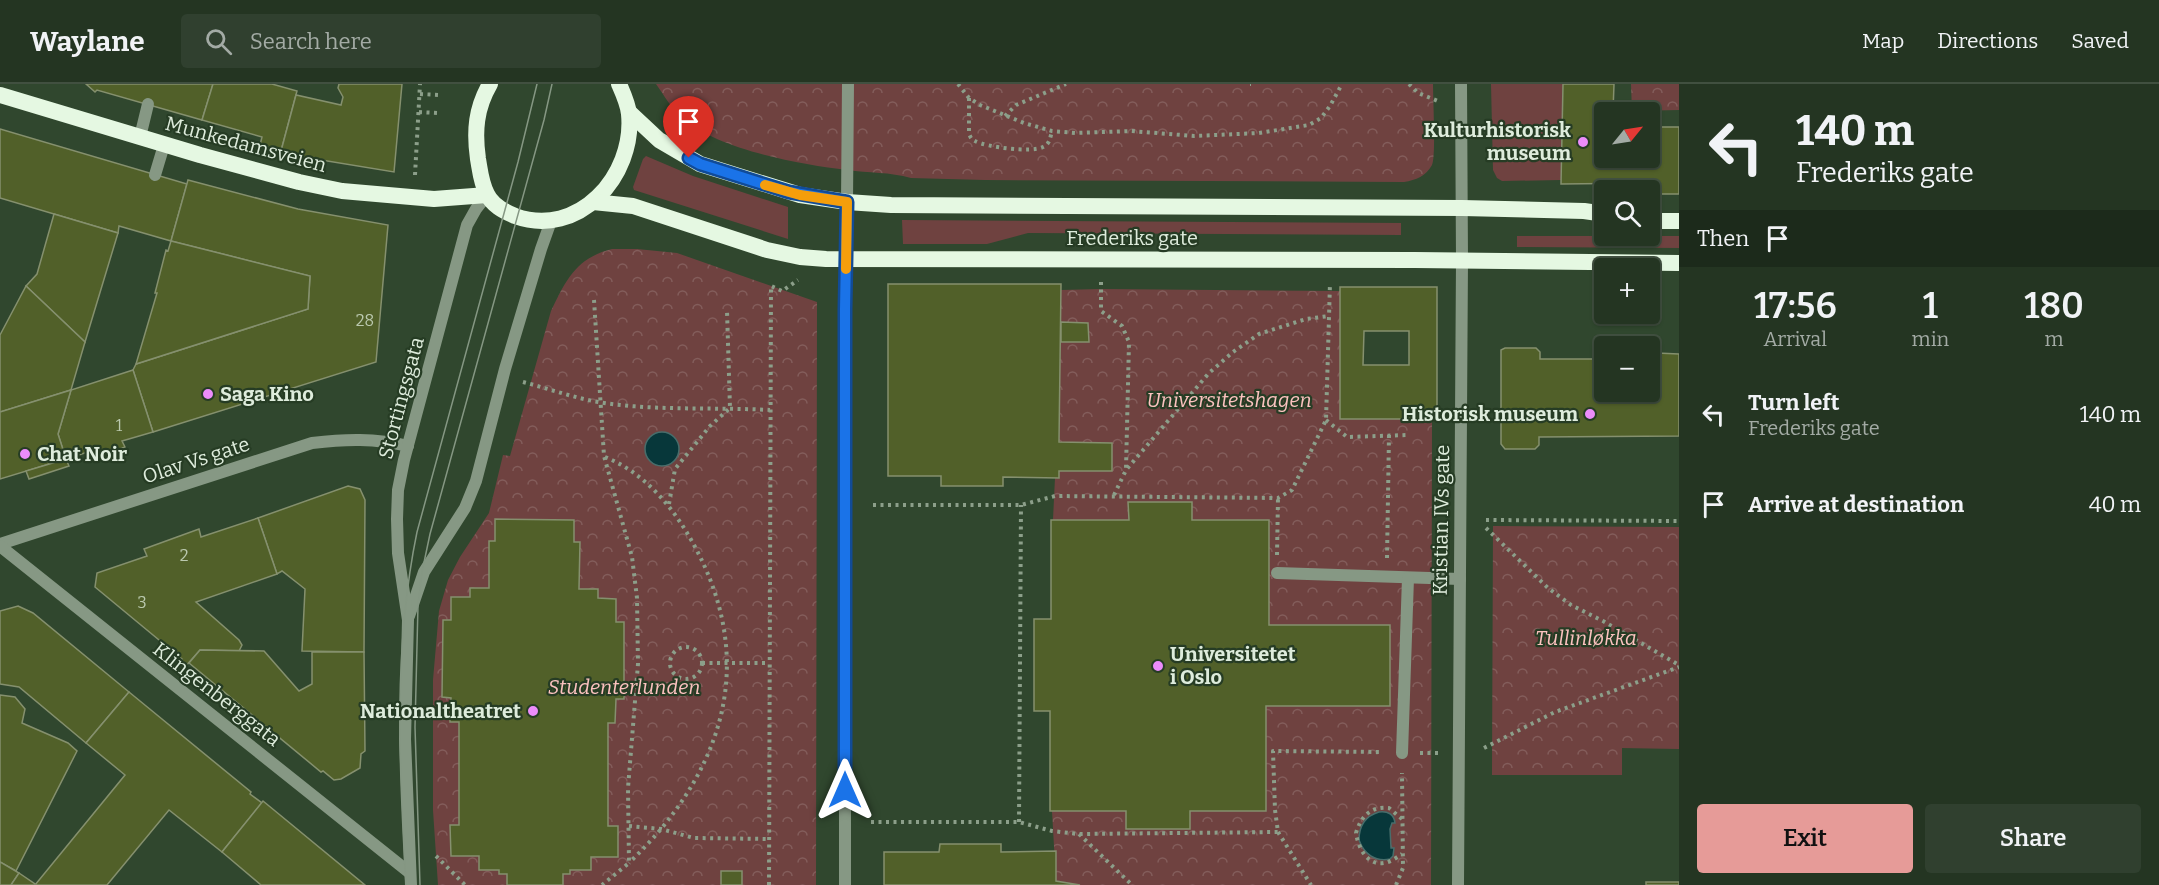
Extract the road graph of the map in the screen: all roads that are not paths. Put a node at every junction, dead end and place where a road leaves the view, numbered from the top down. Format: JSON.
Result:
{"nodes":[{"id":1,"x":490,"y":84,"type":"edge"},
{"id":2,"x":619,"y":84,"type":"edge"},
{"id":3,"x":848,"y":84,"type":"edge"},
{"id":4,"x":1461,"y":84,"type":"edge"},
{"id":5,"x":0,"y":95,"type":"edge"},
{"id":6,"x":148,"y":104,"type":"dead end"},
{"id":7,"x":629,"y":112,"type":"junction"},
{"id":8,"x":140,"y":137,"type":"junction"},
{"id":9,"x":164,"y":145,"type":"junction"},
{"id":10,"x":155,"y":175,"type":"dead end"},
{"id":11,"x":487,"y":195,"type":"junction"},
{"id":12,"x":593,"y":202,"type":"junction"},
{"id":13,"x":847,"y":202,"type":"junction"},
{"id":14,"x":1462,"y":208,"type":"junction"},
{"id":15,"x":1594,"y":212,"type":"edge"},
{"id":16,"x":552,"y":221,"type":"junction"},
{"id":17,"x":1660,"y":221,"type":"edge"},
{"id":18,"x":1679,"y":221,"type":"edge"},
{"id":19,"x":846,"y":260,"type":"junction"},
{"id":20,"x":1462,"y":260,"type":"junction"},
{"id":21,"x":1679,"y":263,"type":"edge"},
{"id":22,"x":408,"y":446,"type":"junction"},
{"id":23,"x":0,"y":545,"type":"edge"},
{"id":24,"x":1277,"y":573,"type":"road end"},
{"id":25,"x":1408,"y":578,"type":"junction"},
{"id":26,"x":1460,"y":579,"type":"junction"},
{"id":27,"x":408,"y":620,"type":"junction"},
{"id":28,"x":1402,"y":753,"type":"road end"},
{"id":29,"x":411,"y":879,"type":"edge"},
{"id":30,"x":844,"y":885,"type":"edge"},
{"id":31,"x":1458,"y":885,"type":"edge"}],
"edges":[{"from":1,"to":11,"type":"highway"},
{"from":2,"to":7,"type":"highway"},
{"from":3,"to":13,"type":"street"},
{"from":4,"to":14,"type":"street","name":"Kristian IVs gate"},
{"from":5,"to":8,"type":"highway","name":"Munkedamsveien"},
{"from":6,"to":8,"type":"street"},
{"from":7,"to":12,"type":"highway"},
{"from":7,"to":13,"type":"highway","name":"Frederiks gate"},
{"from":8,"to":9,"type":"highway","name":"Munkedamsveien"},
{"from":9,"to":10,"type":"street"},
{"from":9,"to":11,"type":"highway","name":"Munkedamsveien"},
{"from":11,"to":16,"type":"highway"},
{"from":11,"to":22,"type":"street","name":"Stortingsgata"},
{"from":12,"to":16,"type":"highway"},
{"from":12,"to":19,"type":"highway","name":"Frederiks gate"},
{"from":13,"to":14,"type":"highway","name":"Frederiks gate"},
{"from":13,"to":19,"type":"street"},
{"from":14,"to":15,"type":"highway","name":"Frederiks gate"},
{"from":14,"to":20,"type":"street","name":"Kristian IVs gate"},
{"from":16,"to":27,"type":"street","name":"Stortingsgata"},
{"from":17,"to":18,"type":"highway"},
{"from":19,"to":20,"type":"highway","name":"Frederiks gate"},
{"from":19,"to":30,"type":"street"},
{"from":20,"to":21,"type":"highway","name":"Frederiks gate"},
{"from":20,"to":26,"type":"street","name":"Kristian IVs gate"},
{"from":22,"to":23,"type":"street","name":"Olav Vs gate"},
{"from":22,"to":27,"type":"street","name":"Stortingsgata"},
{"from":23,"to":29,"type":"street","name":"Klingenberggata"},
{"from":24,"to":25,"type":"street"},
{"from":25,"to":26,"type":"street"},
{"from":25,"to":28,"type":"street"},
{"from":26,"to":31,"type":"street","name":"Kristian IVs gate"},
{"from":27,"to":29,"type":"street","name":"Stortingsgata"}]}
